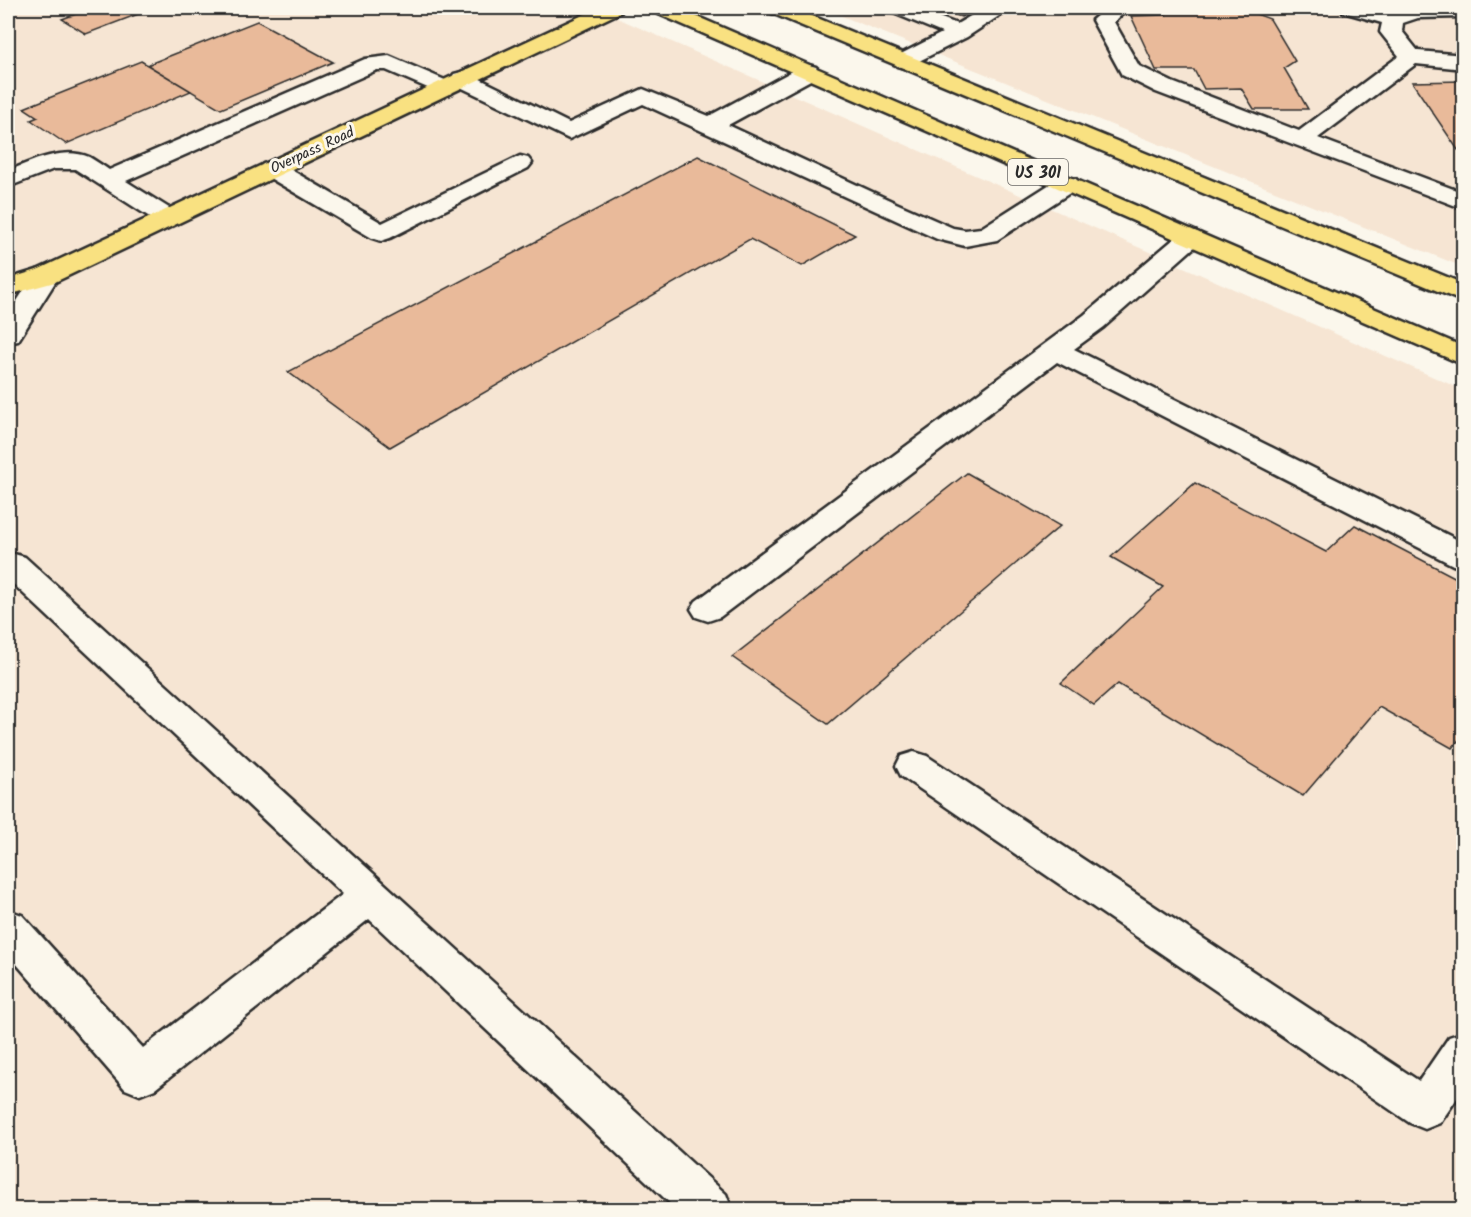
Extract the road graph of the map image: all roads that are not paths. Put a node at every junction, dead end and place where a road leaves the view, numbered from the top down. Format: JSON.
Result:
{"nodes":[{"id":1,"x":614,"y":8,"type":"edge"},
{"id":2,"x":661,"y":8,"type":"edge"},
{"id":3,"x":898,"y":8,"type":"edge"},
{"id":4,"x":998,"y":8,"type":"edge"},
{"id":5,"x":1119,"y":8,"type":"edge"},
{"id":6,"x":1350,"y":8,"type":"edge"},
{"id":7,"x":790,"y":10,"type":"edge"},
{"id":8,"x":1464,"y":11,"type":"edge"},
{"id":9,"x":1392,"y":20,"type":"junction"},
{"id":10,"x":959,"y":32,"type":"junction"},
{"id":11,"x":1411,"y":57,"type":"junction"},
{"id":12,"x":905,"y":61,"type":"junction"},
{"id":13,"x":1464,"y":62,"type":"edge"},
{"id":14,"x":808,"y":72,"type":"junction"},
{"id":15,"x":453,"y":83,"type":"junction"},
{"id":16,"x":710,"y":125,"type":"junction"},
{"id":17,"x":1301,"y":140,"type":"junction"},
{"id":18,"x":520,"y":163,"type":"dead end"},
{"id":19,"x":272,"y":169,"type":"junction"},
{"id":20,"x":1464,"y":177,"type":"edge"},
{"id":21,"x":8,"y":180,"type":"edge"},
{"id":22,"x":107,"y":180,"type":"junction"},
{"id":23,"x":1067,"y":184,"type":"junction"},
{"id":24,"x":1454,"y":198,"type":"edge"},
{"id":25,"x":168,"y":218,"type":"junction"},
{"id":26,"x":1190,"y":238,"type":"junction"},
{"id":27,"x":46,"y":276,"type":"junction"},
{"id":28,"x":8,"y":287,"type":"edge"},
{"id":29,"x":1464,"y":294,"type":"edge"},
{"id":30,"x":8,"y":335,"type":"edge"},
{"id":31,"x":1055,"y":350,"type":"junction"},
{"id":32,"x":1464,"y":357,"type":"edge"},
{"id":33,"x":1464,"y":556,"type":"edge"},
{"id":34,"x":8,"y":568,"type":"edge"},
{"id":35,"x":708,"y":609,"type":"dead end"},
{"id":36,"x":914,"y":766,"type":"dead end"},
{"id":37,"x":370,"y":895,"type":"junction"},
{"id":38,"x":8,"y":927,"type":"edge"},
{"id":39,"x":1464,"y":1051,"type":"edge"},
{"id":40,"x":710,"y":1209,"type":"edge"}],
"edges":[{"from":1,"to":15,"type":"main road","name":"Overpass Road"},
{"from":2,"to":14,"type":"main road","number":"US 301"},
{"from":3,"to":10,"type":"lane"},
{"from":4,"to":10,"type":"lane"},
{"from":5,"to":17,"type":"lane"},
{"from":6,"to":9,"type":"lane"},
{"from":7,"to":12,"type":"main road"},
{"from":8,"to":9,"type":"lane"},
{"from":9,"to":11,"type":"lane"},
{"from":10,"to":12,"type":"lane"},
{"from":11,"to":13,"type":"lane"},
{"from":11,"to":17,"type":"lane"},
{"from":12,"to":29,"type":"main road"},
{"from":14,"to":16,"type":"lane"},
{"from":14,"to":23,"type":"main road","number":"US 301"},
{"from":15,"to":16,"type":"lane"},
{"from":15,"to":19,"type":"main road","name":"Overpass Road"},
{"from":15,"to":22,"type":"lane"},
{"from":16,"to":23,"type":"lane"},
{"from":17,"to":24,"type":"lane"},
{"from":18,"to":19,"type":"lane"},
{"from":19,"to":25,"type":"main road","name":"Overpass Road"},
{"from":20,"to":24,"type":"lane"},
{"from":21,"to":22,"type":"lane"},
{"from":22,"to":25,"type":"lane"},
{"from":23,"to":26,"type":"main road","number":"US 301"},
{"from":25,"to":27,"type":"main road","name":"Overpass Road"},
{"from":26,"to":31,"type":"lane"},
{"from":26,"to":32,"type":"main road","number":"US 301"},
{"from":27,"to":28,"type":"main road","name":"Overpass Road"},
{"from":27,"to":30,"type":"lane"},
{"from":31,"to":33,"type":"lane"},
{"from":31,"to":35,"type":"lane"},
{"from":34,"to":37,"type":"lane"},
{"from":36,"to":39,"type":"lane"},
{"from":37,"to":38,"type":"lane"},
{"from":37,"to":40,"type":"lane"}]}
